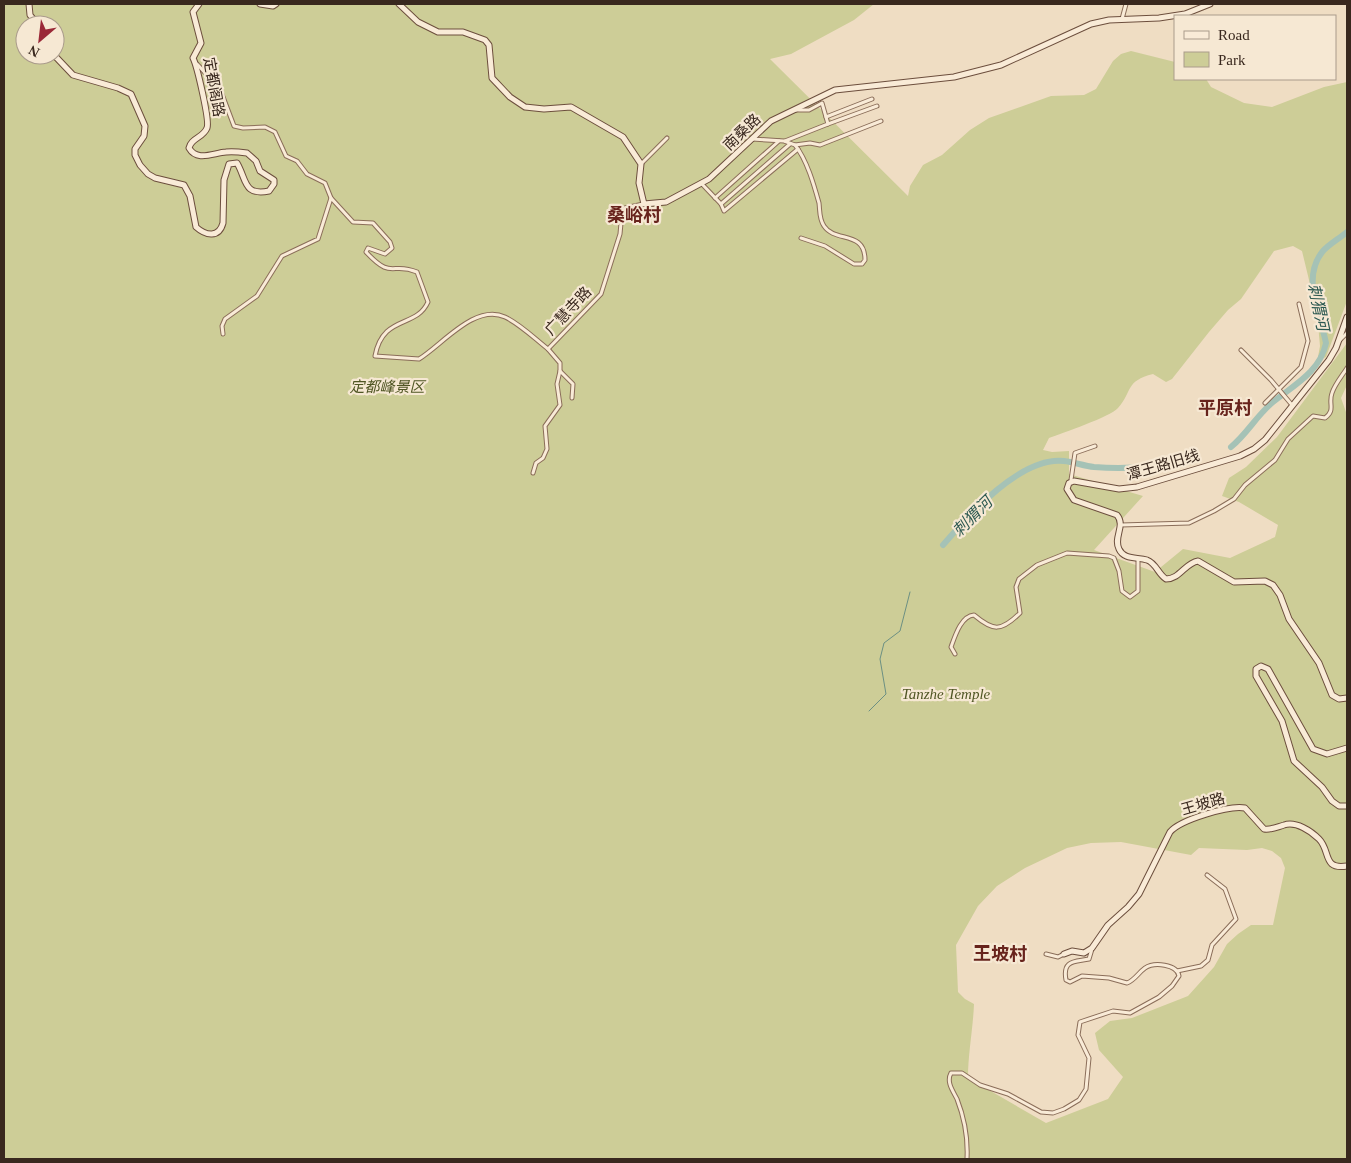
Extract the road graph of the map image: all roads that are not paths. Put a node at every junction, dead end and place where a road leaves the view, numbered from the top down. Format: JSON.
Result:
{"nodes":[{"id":1,"x":199,"y":4,"type":"edge"},
{"id":2,"x":260,"y":4,"type":"edge"},
{"id":3,"x":276,"y":4,"type":"edge"},
{"id":4,"x":399,"y":4,"type":"edge"},
{"id":5,"x":1126,"y":4,"type":"edge"},
{"id":6,"x":1210,"y":4,"type":"edge"},
{"id":7,"x":1178,"y":15,"type":"edge"},
{"id":8,"x":1174,"y":16,"type":"edge"},
{"id":9,"x":1122,"y":19,"type":"junction"},
{"id":10,"x":196,"y":62,"type":"junction"},
{"id":11,"x":64,"y":65,"type":"edge"},
{"id":12,"x":872,"y":99,"type":"dead end"},
{"id":13,"x":877,"y":106,"type":"dead end"},
{"id":14,"x":793,"y":110,"type":"junction"},
{"id":15,"x":826,"y":116,"type":"junction"},
{"id":16,"x":881,"y":120,"type":"dead end"},
{"id":17,"x":828,"y":124,"type":"junction"},
{"id":18,"x":667,"y":138,"type":"dead end"},
{"id":19,"x":752,"y":140,"type":"junction"},
{"id":20,"x":782,"y":141,"type":"junction"},
{"id":21,"x":791,"y":144,"type":"junction"},
{"id":22,"x":795,"y":145,"type":"junction"},
{"id":23,"x":798,"y":149,"type":"junction"},
{"id":24,"x":641,"y":164,"type":"junction"},
{"id":25,"x":701,"y":183,"type":"junction"},
{"id":26,"x":331,"y":198,"type":"junction"},
{"id":27,"x":716,"y":198,"type":"junction"},
{"id":28,"x":644,"y":204,"type":"junction"},
{"id":29,"x":721,"y":204,"type":"junction"},
{"id":30,"x":801,"y":238,"type":"dead end"},
{"id":31,"x":1299,"y":304,"type":"dead end"},
{"id":32,"x":1347,"y":317,"type":"edge"},
{"id":33,"x":1347,"y":333,"type":"edge"},
{"id":34,"x":223,"y":334,"type":"dead end"},
{"id":35,"x":1339,"y":340,"type":"junction"},
{"id":36,"x":548,"y":349,"type":"junction"},
{"id":37,"x":1241,"y":350,"type":"dead end"},
{"id":38,"x":1347,"y":368,"type":"edge"},
{"id":39,"x":560,"y":371,"type":"junction"},
{"id":40,"x":1279,"y":391,"type":"junction"},
{"id":41,"x":572,"y":398,"type":"dead end"},
{"id":42,"x":1265,"y":403,"type":"dead end"},
{"id":43,"x":1292,"y":405,"type":"junction"},
{"id":44,"x":1095,"y":446,"type":"dead end"},
{"id":45,"x":533,"y":473,"type":"dead end"},
{"id":46,"x":1071,"y":480,"type":"dead end"},
{"id":47,"x":1121,"y":524,"type":"junction"},
{"id":48,"x":1138,"y":560,"type":"junction"},
{"id":49,"x":956,"y":654,"type":"dead end"},
{"id":50,"x":1347,"y":698,"type":"edge"},
{"id":51,"x":1347,"y":748,"type":"edge"},
{"id":52,"x":1347,"y":806,"type":"edge"},
{"id":53,"x":1347,"y":866,"type":"edge"},
{"id":54,"x":1207,"y":875,"type":"dead end"},
{"id":55,"x":1092,"y":948,"type":"junction"},
{"id":56,"x":1046,"y":954,"type":"dead end"},
{"id":57,"x":1064,"y":954,"type":"joint"},
{"id":58,"x":1177,"y":971,"type":"junction"},
{"id":59,"x":967,"y":1159,"type":"edge"}],
"edges":[{"from":1,"to":10,"type":"street","name":"定都阁路"},
{"from":2,"to":3,"type":"street"},
{"from":4,"to":24,"type":"street"},
{"from":5,"to":9,"type":"street"},
{"from":6,"to":7,"type":"street","name":"南桑路"},
{"from":8,"to":9,"type":"street","name":"南桑路"},
{"from":9,"to":14,"type":"street","name":"南桑路"},
{"from":10,"to":11,"type":"street","name":"定都阁路"},
{"from":10,"to":26,"type":"street"},
{"from":12,"to":15,"type":"street"},
{"from":13,"to":17,"type":"street"},
{"from":14,"to":15,"type":"street"},
{"from":14,"to":19,"type":"street","name":"南桑路"},
{"from":15,"to":17,"type":"street"},
{"from":16,"to":22,"type":"street"},
{"from":17,"to":20,"type":"street"},
{"from":18,"to":24,"type":"street"},
{"from":19,"to":20,"type":"street"},
{"from":19,"to":25,"type":"street","name":"南桑路"},
{"from":20,"to":21,"type":"street"},
{"from":20,"to":27,"type":"street"},
{"from":21,"to":22,"type":"street"},
{"from":21,"to":29,"type":"street"},
{"from":22,"to":23,"type":"street"},
{"from":23,"to":29,"type":"street"},
{"from":23,"to":30,"type":"street"},
{"from":24,"to":28,"type":"street"},
{"from":25,"to":27,"type":"street"},
{"from":25,"to":28,"type":"street","name":"南桑路"},
{"from":26,"to":34,"type":"street"},
{"from":26,"to":36,"type":"street","name":"广慧寺路"},
{"from":27,"to":29,"type":"street"},
{"from":28,"to":36,"type":"street","name":"广慧寺路"},
{"from":31,"to":40,"type":"street"},
{"from":32,"to":35,"type":"street","name":"潭王路旧线"},
{"from":33,"to":35,"type":"street"},
{"from":35,"to":43,"type":"street","name":"潭王路旧线"},
{"from":36,"to":39,"type":"street"},
{"from":37,"to":40,"type":"street"},
{"from":38,"to":47,"type":"street"},
{"from":39,"to":41,"type":"street"},
{"from":39,"to":45,"type":"street"},
{"from":40,"to":42,"type":"street"},
{"from":40,"to":43,"type":"street"},
{"from":43,"to":47,"type":"street","name":"潭王路旧线"},
{"from":44,"to":46,"type":"street"},
{"from":47,"to":48,"type":"street"},
{"from":48,"to":49,"type":"street"},
{"from":48,"to":50,"type":"street"},
{"from":51,"to":52,"type":"street"},
{"from":53,"to":55,"type":"street","name":"王坡路"},
{"from":54,"to":58,"type":"street"},
{"from":55,"to":57,"type":"street"},
{"from":55,"to":58,"type":"street"},
{"from":56,"to":57,"type":"street"},
{"from":58,"to":59,"type":"street"}]}
